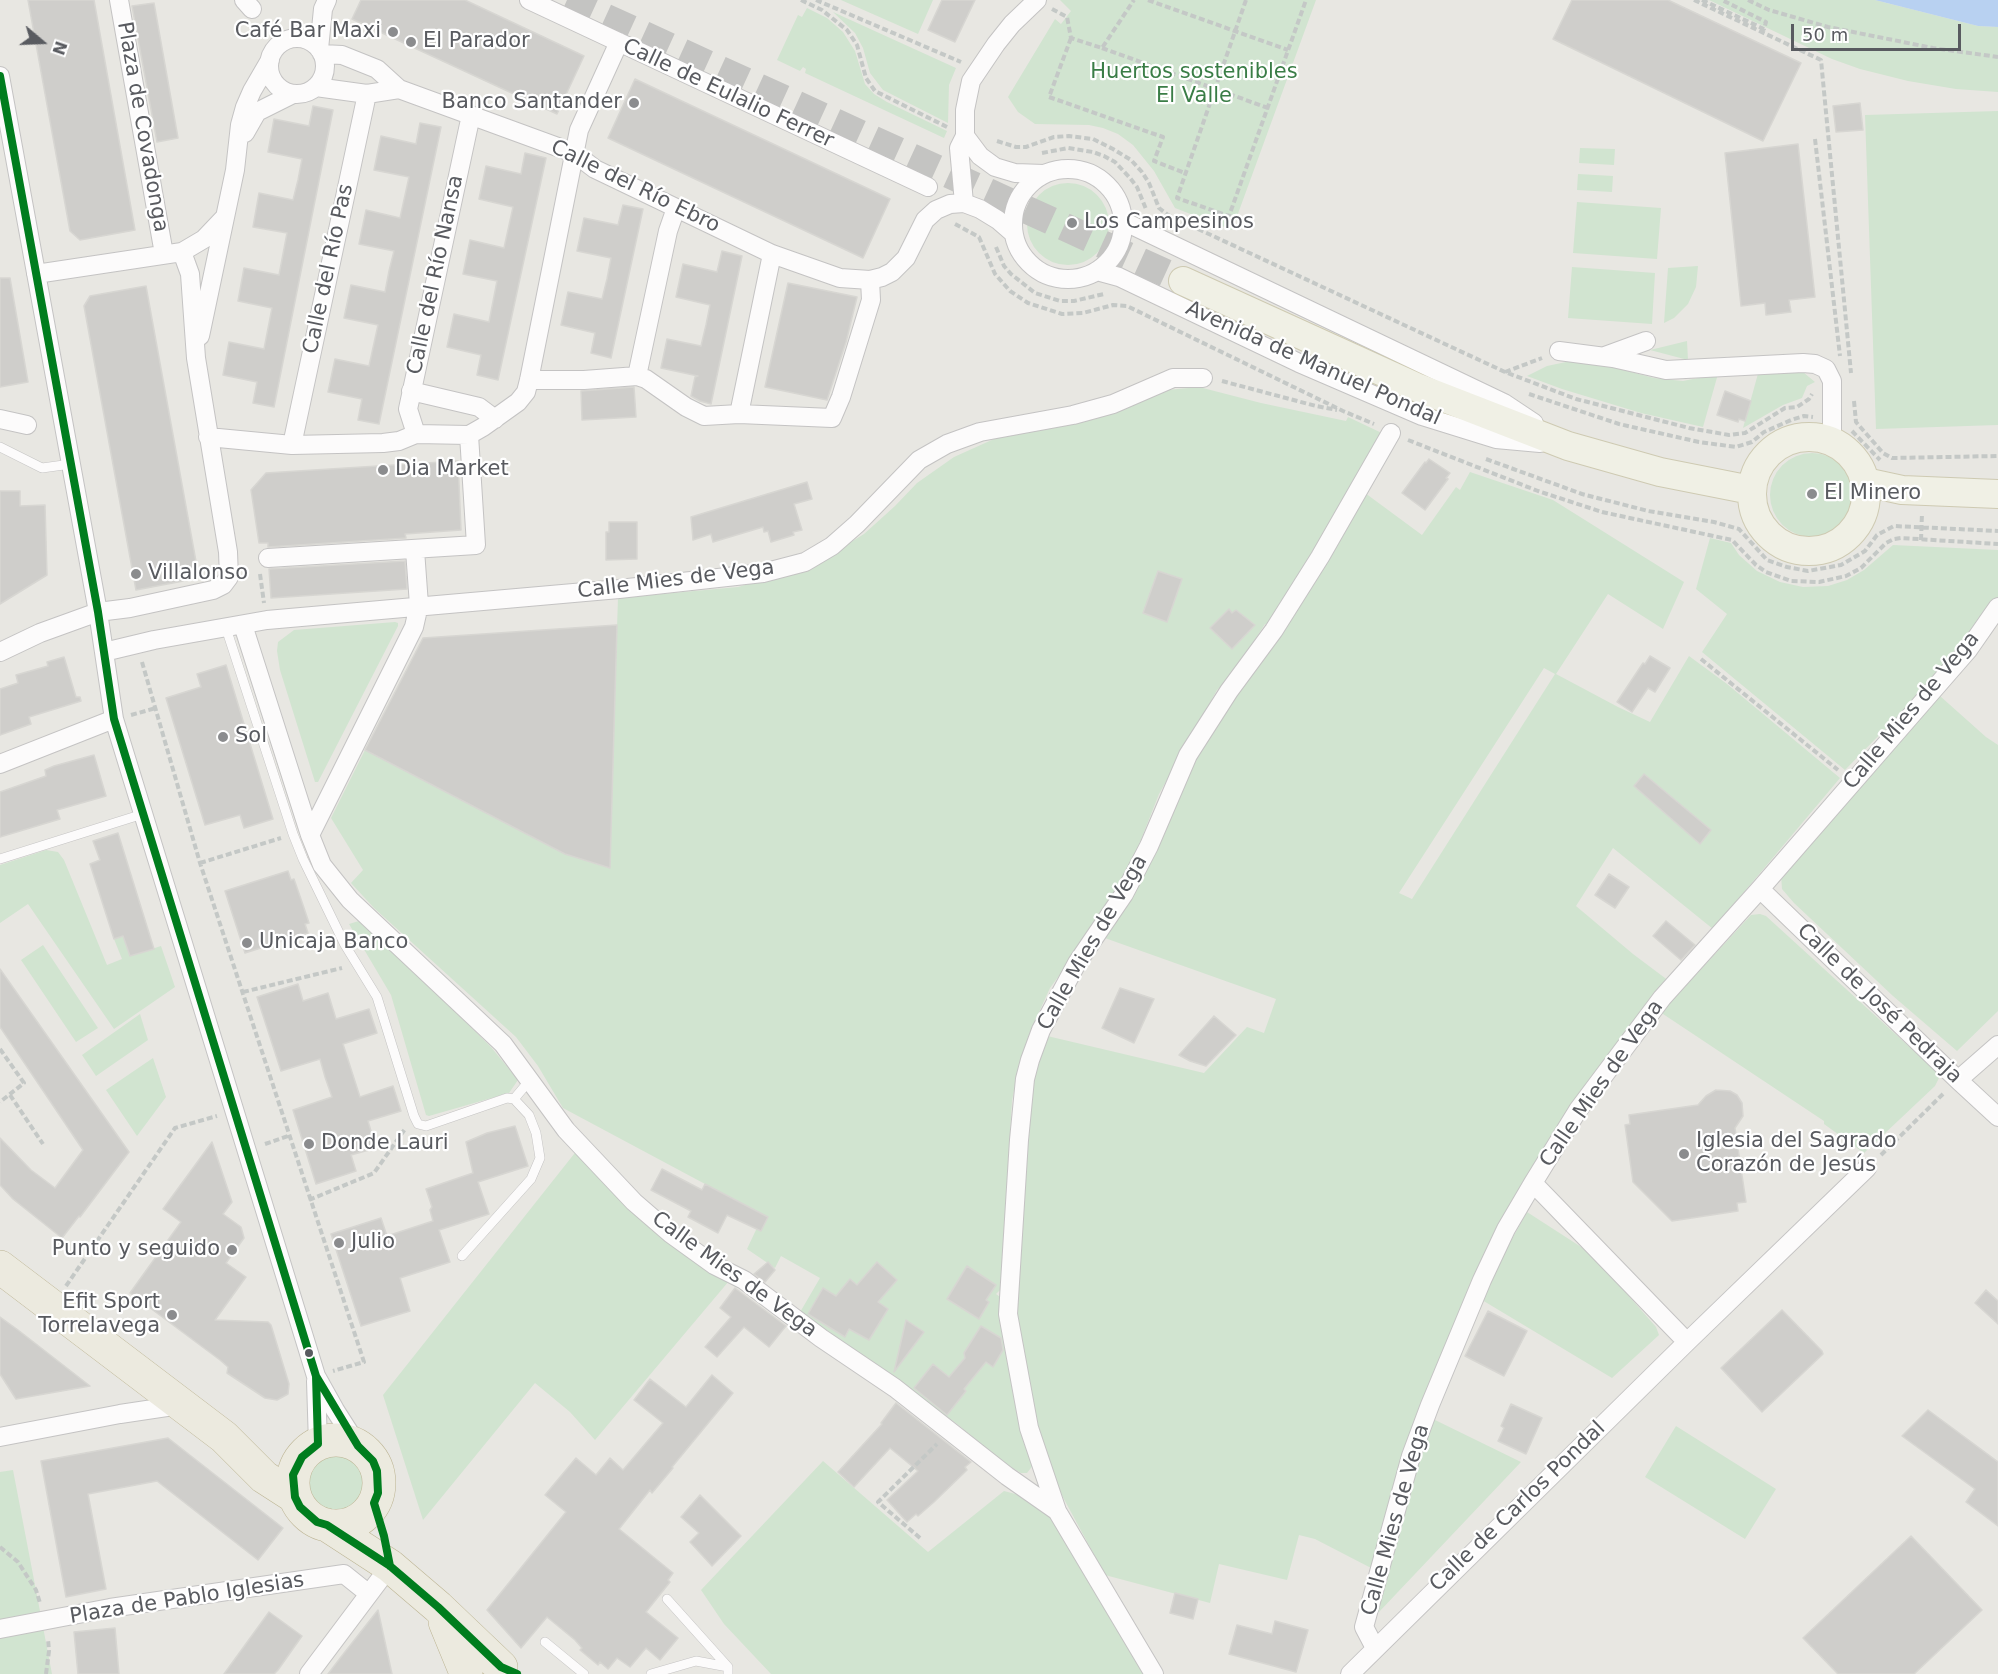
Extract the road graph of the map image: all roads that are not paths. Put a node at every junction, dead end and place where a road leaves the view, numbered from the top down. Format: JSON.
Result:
{"nodes":[{"id":1,"x":119,"y":0,"type":"edge"},
{"id":2,"x":529,"y":0,"type":"edge"},
{"id":3,"x":1037,"y":0,"type":"edge"},
{"id":4,"x":325,"y":5,"type":"edge"},
{"id":5,"x":288,"y":40,"type":"junction"},
{"id":6,"x":619,"y":42,"type":"junction"},
{"id":7,"x":321,"y":51,"type":"junction"},
{"id":8,"x":270,"y":60,"type":"junction"},
{"id":9,"x":0,"y":76,"type":"edge"},
{"id":10,"x":316,"y":87,"type":"junction"},
{"id":11,"x":399,"y":89,"type":"junction"},
{"id":12,"x":293,"y":94,"type":"junction"},
{"id":13,"x":367,"y":94,"type":"junction"},
{"id":14,"x":471,"y":115,"type":"junction"},
{"id":15,"x":960,"y":130,"type":"junction"},
{"id":16,"x":240,"y":142,"type":"junction"},
{"id":17,"x":574,"y":153,"type":"junction"},
{"id":18,"x":1044,"y":174,"type":"junction"},
{"id":19,"x":928,"y":187,"type":"dead end"},
{"id":20,"x":964,"y":203,"type":"junction"},
{"id":21,"x":676,"y":208,"type":"junction"},
{"id":22,"x":224,"y":217,"type":"junction"},
{"id":23,"x":1123,"y":221,"type":"junction"},
{"id":24,"x":1013,"y":234,"type":"junction"},
{"id":25,"x":173,"y":253,"type":"junction"},
{"id":26,"x":772,"y":255,"type":"junction"},
{"id":27,"x":1097,"y":271,"type":"junction"},
{"id":28,"x":36,"y":274,"type":"junction"},
{"id":29,"x":870,"y":280,"type":"junction"},
{"id":30,"x":1183,"y":281,"type":"tunnel mouth"},
{"id":31,"x":1646,"y":341,"type":"dead end"},
{"id":32,"x":1559,"y":351,"type":"road end"},
{"id":33,"x":1603,"y":356,"type":"junction"},
{"id":34,"x":196,"y":358,"type":"junction"},
{"id":35,"x":637,"y":376,"type":"junction"},
{"id":36,"x":1203,"y":378,"type":"road end"},
{"id":37,"x":529,"y":380,"type":"junction"},
{"id":38,"x":411,"y":391,"type":"junction"},
{"id":39,"x":740,"y":414,"type":"junction"},
{"id":40,"x":0,"y":419,"type":"edge"},
{"id":41,"x":495,"y":419,"type":"junction"},
{"id":42,"x":27,"y":425,"type":"dead end"},
{"id":43,"x":1833,"y":430,"type":"junction"},
{"id":44,"x":1391,"y":433,"type":"road end"},
{"id":45,"x":416,"y":434,"type":"junction"},
{"id":46,"x":469,"y":435,"type":"junction"},
{"id":47,"x":208,"y":436,"type":"junction"},
{"id":48,"x":292,"y":445,"type":"junction"},
{"id":49,"x":1568,"y":446,"type":"junction"},
{"id":50,"x":0,"y":447,"type":"edge"},
{"id":51,"x":71,"y":464,"type":"junction"},
{"id":52,"x":1871,"y":485,"type":"junction"},
{"id":53,"x":1751,"y":490,"type":"junction"},
{"id":54,"x":1998,"y":494,"type":"edge"},
{"id":55,"x":1998,"y":512,"type":"edge"},
{"id":56,"x":415,"y":550,"type":"junction"},
{"id":57,"x":264,"y":565,"type":"road end"},
{"id":58,"x":419,"y":605,"type":"junction"},
{"id":59,"x":1998,"y":607,"type":"edge"},
{"id":60,"x":98,"y":612,"type":"junction"},
{"id":61,"x":235,"y":626,"type":"junction"},
{"id":62,"x":0,"y":652,"type":"edge"},
{"id":63,"x":104,"y":652,"type":"junction"},
{"id":64,"x":114,"y":719,"type":"junction"},
{"id":65,"x":0,"y":764,"type":"edge"},
{"id":66,"x":143,"y":814,"type":"junction"},
{"id":67,"x":301,"y":834,"type":"junction"},
{"id":68,"x":0,"y":858,"type":"edge"},
{"id":69,"x":1760,"y":889,"type":"junction"},
{"id":70,"x":1998,"y":1045,"type":"edge"},
{"id":71,"x":530,"y":1080,"type":"junction"},
{"id":72,"x":1958,"y":1080,"type":"junction"},
{"id":73,"x":514,"y":1099,"type":"junction"},
{"id":74,"x":1998,"y":1117,"type":"edge"},
{"id":75,"x":1867,"y":1168,"type":"road end"},
{"id":76,"x":1533,"y":1183,"type":"junction"},
{"id":77,"x":462,"y":1256,"type":"dead end"},
{"id":78,"x":0,"y":1267,"type":"edge"},
{"id":79,"x":1687,"y":1342,"type":"junction"},
{"id":80,"x":316,"y":1376,"type":"junction"},
{"id":81,"x":180,"y":1405,"type":"junction"},
{"id":82,"x":0,"y":1437,"type":"edge"},
{"id":83,"x":224,"y":1437,"type":"junction"},
{"id":84,"x":358,"y":1446,"type":"junction"},
{"id":85,"x":310,"y":1450,"type":"junction"},
{"id":86,"x":295,"y":1497,"type":"junction"},
{"id":87,"x":374,"y":1503,"type":"junction"},
{"id":88,"x":1057,"y":1511,"type":"junction"},
{"id":89,"x":327,"y":1525,"type":"junction"},
{"id":90,"x":390,"y":1566,"type":"junction"},
{"id":91,"x":369,"y":1594,"type":"junction"},
{"id":92,"x":667,"y":1599,"type":"dead end"},
{"id":93,"x":438,"y":1607,"type":"junction"},
{"id":94,"x":0,"y":1629,"type":"edge"},
{"id":95,"x":545,"y":1642,"type":"dead end"},
{"id":96,"x":1376,"y":1648,"type":"junction"},
{"id":97,"x":509,"y":1670,"type":"edge"},
{"id":98,"x":728,"y":1671,"type":"edge"},
{"id":99,"x":466,"y":1673,"type":"edge"},
{"id":100,"x":309,"y":1674,"type":"edge"},
{"id":101,"x":584,"y":1674,"type":"edge"},
{"id":102,"x":651,"y":1674,"type":"edge"},
{"id":103,"x":1154,"y":1674,"type":"edge"},
{"id":104,"x":1350,"y":1674,"type":"edge"}],
"edges":[{"from":1,"to":25,"type":"street","name":"Plaza de Covadonga"},
{"from":2,"to":6,"type":"street","name":"Calle de Eulalio Ferrer"},
{"from":3,"to":15,"type":"street"},
{"from":4,"to":5,"type":"street","name":"Plaza de Covadonga"},
{"from":4,"to":7,"type":"street"},
{"from":5,"to":7,"type":"street"},
{"from":5,"to":8,"type":"street","name":"Plaza de Covadonga"},
{"from":6,"to":17,"type":"street"},
{"from":6,"to":19,"type":"street","name":"Calle de Eulalio Ferrer"},
{"from":7,"to":10,"type":"street"},
{"from":7,"to":11,"type":"street","name":"Calle del Río Ebro"},
{"from":8,"to":12,"type":"street"},
{"from":8,"to":16,"type":"street","name":"Plaza de Covadonga"},
{"from":9,"to":28,"type":"street"},
{"from":10,"to":12,"type":"street","name":"Plaza de Covadonga"},
{"from":10,"to":13,"type":"street","name":"Calle del Río Ebro"},
{"from":11,"to":13,"type":"street","name":"Calle del Río Ebro"},
{"from":11,"to":14,"type":"street","name":"Calle del Río Ebro"},
{"from":12,"to":16,"type":"street","name":"Plaza de Covadonga"},
{"from":13,"to":48,"type":"street","name":"Calle del Río Pas"},
{"from":14,"to":17,"type":"street","name":"Calle del Río Ebro"},
{"from":14,"to":38,"type":"street","name":"Calle del Río Nansa"},
{"from":15,"to":18,"type":"street"},
{"from":15,"to":20,"type":"street"},
{"from":16,"to":22,"type":"street","name":"Plaza de Covadonga"},
{"from":17,"to":21,"type":"street","name":"Calle del Río Ebro"},
{"from":17,"to":37,"type":"street"},
{"from":18,"to":23,"type":"street"},
{"from":18,"to":24,"type":"street"},
{"from":20,"to":24,"type":"street"},
{"from":20,"to":29,"type":"street","name":"Calle del Río Ebro"},
{"from":21,"to":26,"type":"street","name":"Calle del Río Ebro"},
{"from":21,"to":35,"type":"street"},
{"from":22,"to":25,"type":"street","name":"Plaza de Covadonga"},
{"from":22,"to":34,"type":"street","name":"Plaza de Covadonga"},
{"from":23,"to":27,"type":"street"},
{"from":23,"to":49,"type":"street","name":"Avenida de Manuel Pondal"},
{"from":24,"to":27,"type":"street"},
{"from":25,"to":28,"type":"street","name":"Plaza de Covadonga"},
{"from":25,"to":34,"type":"street","name":"Plaza de Covadonga"},
{"from":26,"to":29,"type":"street","name":"Calle del Río Ebro"},
{"from":26,"to":39,"type":"street"},
{"from":27,"to":49,"type":"street","name":"Avenida de Manuel Pondal"},
{"from":28,"to":51,"type":"street"},
{"from":29,"to":39,"type":"street"},
{"from":30,"to":49,"type":"main road","name":"Avenida de Manuel Pondal"},
{"from":31,"to":33,"type":"street"},
{"from":32,"to":33,"type":"street"},
{"from":33,"to":43,"type":"street"},
{"from":34,"to":47,"type":"street","name":"Plaza de Covadonga"},
{"from":35,"to":37,"type":"street"},
{"from":35,"to":39,"type":"street"},
{"from":36,"to":58,"type":"street","name":"Calle Mies de Vega"},
{"from":37,"to":41,"type":"street"},
{"from":38,"to":41,"type":"street"},
{"from":38,"to":45,"type":"street","name":"Calle del Río Nansa"},
{"from":40,"to":42,"type":"street"},
{"from":41,"to":46,"type":"street"},
{"from":43,"to":52,"type":"main road"},
{"from":43,"to":53,"type":"main road"},
{"from":44,"to":88,"type":"street","name":"Calle Mies de Vega"},
{"from":45,"to":46,"type":"street"},
{"from":45,"to":48,"type":"street"},
{"from":46,"to":56,"type":"street"},
{"from":47,"to":48,"type":"street"},
{"from":47,"to":60,"type":"street","name":"Plaza de Covadonga"},
{"from":49,"to":53,"type":"main road","name":"Avenida de Manuel Pondal"},
{"from":50,"to":51,"type":"lane"},
{"from":51,"to":60,"type":"street"},
{"from":52,"to":53,"type":"main road"},
{"from":52,"to":54,"type":"main road"},
{"from":52,"to":55,"type":"main road"},
{"from":56,"to":57,"type":"street"},
{"from":56,"to":58,"type":"street"},
{"from":58,"to":61,"type":"street","name":"Calle Mies de Vega"},
{"from":58,"to":67,"type":"street"},
{"from":59,"to":69,"type":"street","name":"Calle Mies de Vega"},
{"from":60,"to":62,"type":"street"},
{"from":60,"to":63,"type":"street"},
{"from":61,"to":63,"type":"street","name":"Calle Mies de Vega"},
{"from":61,"to":67,"type":"street","name":"Calle Mies de Vega"},
{"from":63,"to":64,"type":"street"},
{"from":64,"to":65,"type":"street"},
{"from":64,"to":66,"type":"street"},
{"from":66,"to":68,"type":"lane"},
{"from":66,"to":80,"type":"street"},
{"from":67,"to":71,"type":"street","name":"Calle Mies de Vega"},
{"from":67,"to":73,"type":"lane"},
{"from":69,"to":72,"type":"street","name":"Calle de José Pedraja"},
{"from":69,"to":76,"type":"street","name":"Calle Mies de Vega"},
{"from":70,"to":72,"type":"street"},
{"from":71,"to":73,"type":"lane"},
{"from":71,"to":88,"type":"street","name":"Calle Mies de Vega"},
{"from":72,"to":74,"type":"street","name":"Calle de José Pedraja"},
{"from":73,"to":77,"type":"lane"},
{"from":75,"to":79,"type":"street","name":"Calle de Carlos Pondal"},
{"from":76,"to":79,"type":"street"},
{"from":76,"to":96,"type":"street","name":"Calle Mies de Vega"},
{"from":78,"to":81,"type":"highway"},
{"from":79,"to":96,"type":"street","name":"Calle de Carlos Pondal"},
{"from":80,"to":84,"type":"street"},
{"from":80,"to":85,"type":"street"},
{"from":81,"to":82,"type":"street"},
{"from":81,"to":83,"type":"highway"},
{"from":83,"to":85,"type":"highway"},
{"from":83,"to":86,"type":"highway"},
{"from":84,"to":85,"type":"highway"},
{"from":84,"to":87,"type":"highway"},
{"from":85,"to":86,"type":"highway"},
{"from":86,"to":89,"type":"highway"},
{"from":87,"to":89,"type":"highway"},
{"from":87,"to":90,"type":"highway"},
{"from":88,"to":103,"type":"street","name":"Calle Mies de Vega"},
{"from":89,"to":90,"type":"highway"},
{"from":90,"to":91,"type":"street"},
{"from":90,"to":93,"type":"highway"},
{"from":91,"to":94,"type":"street","name":"Plaza de Pablo Iglesias"},
{"from":91,"to":100,"type":"street"},
{"from":92,"to":98,"type":"lane"},
{"from":93,"to":97,"type":"highway"},
{"from":93,"to":99,"type":"highway"},
{"from":95,"to":101,"type":"lane"},
{"from":96,"to":104,"type":"street","name":"Calle de Carlos Pondal"},
{"from":97,"to":99,"type":"highway"},
{"from":98,"to":102,"type":"lane"}]}
